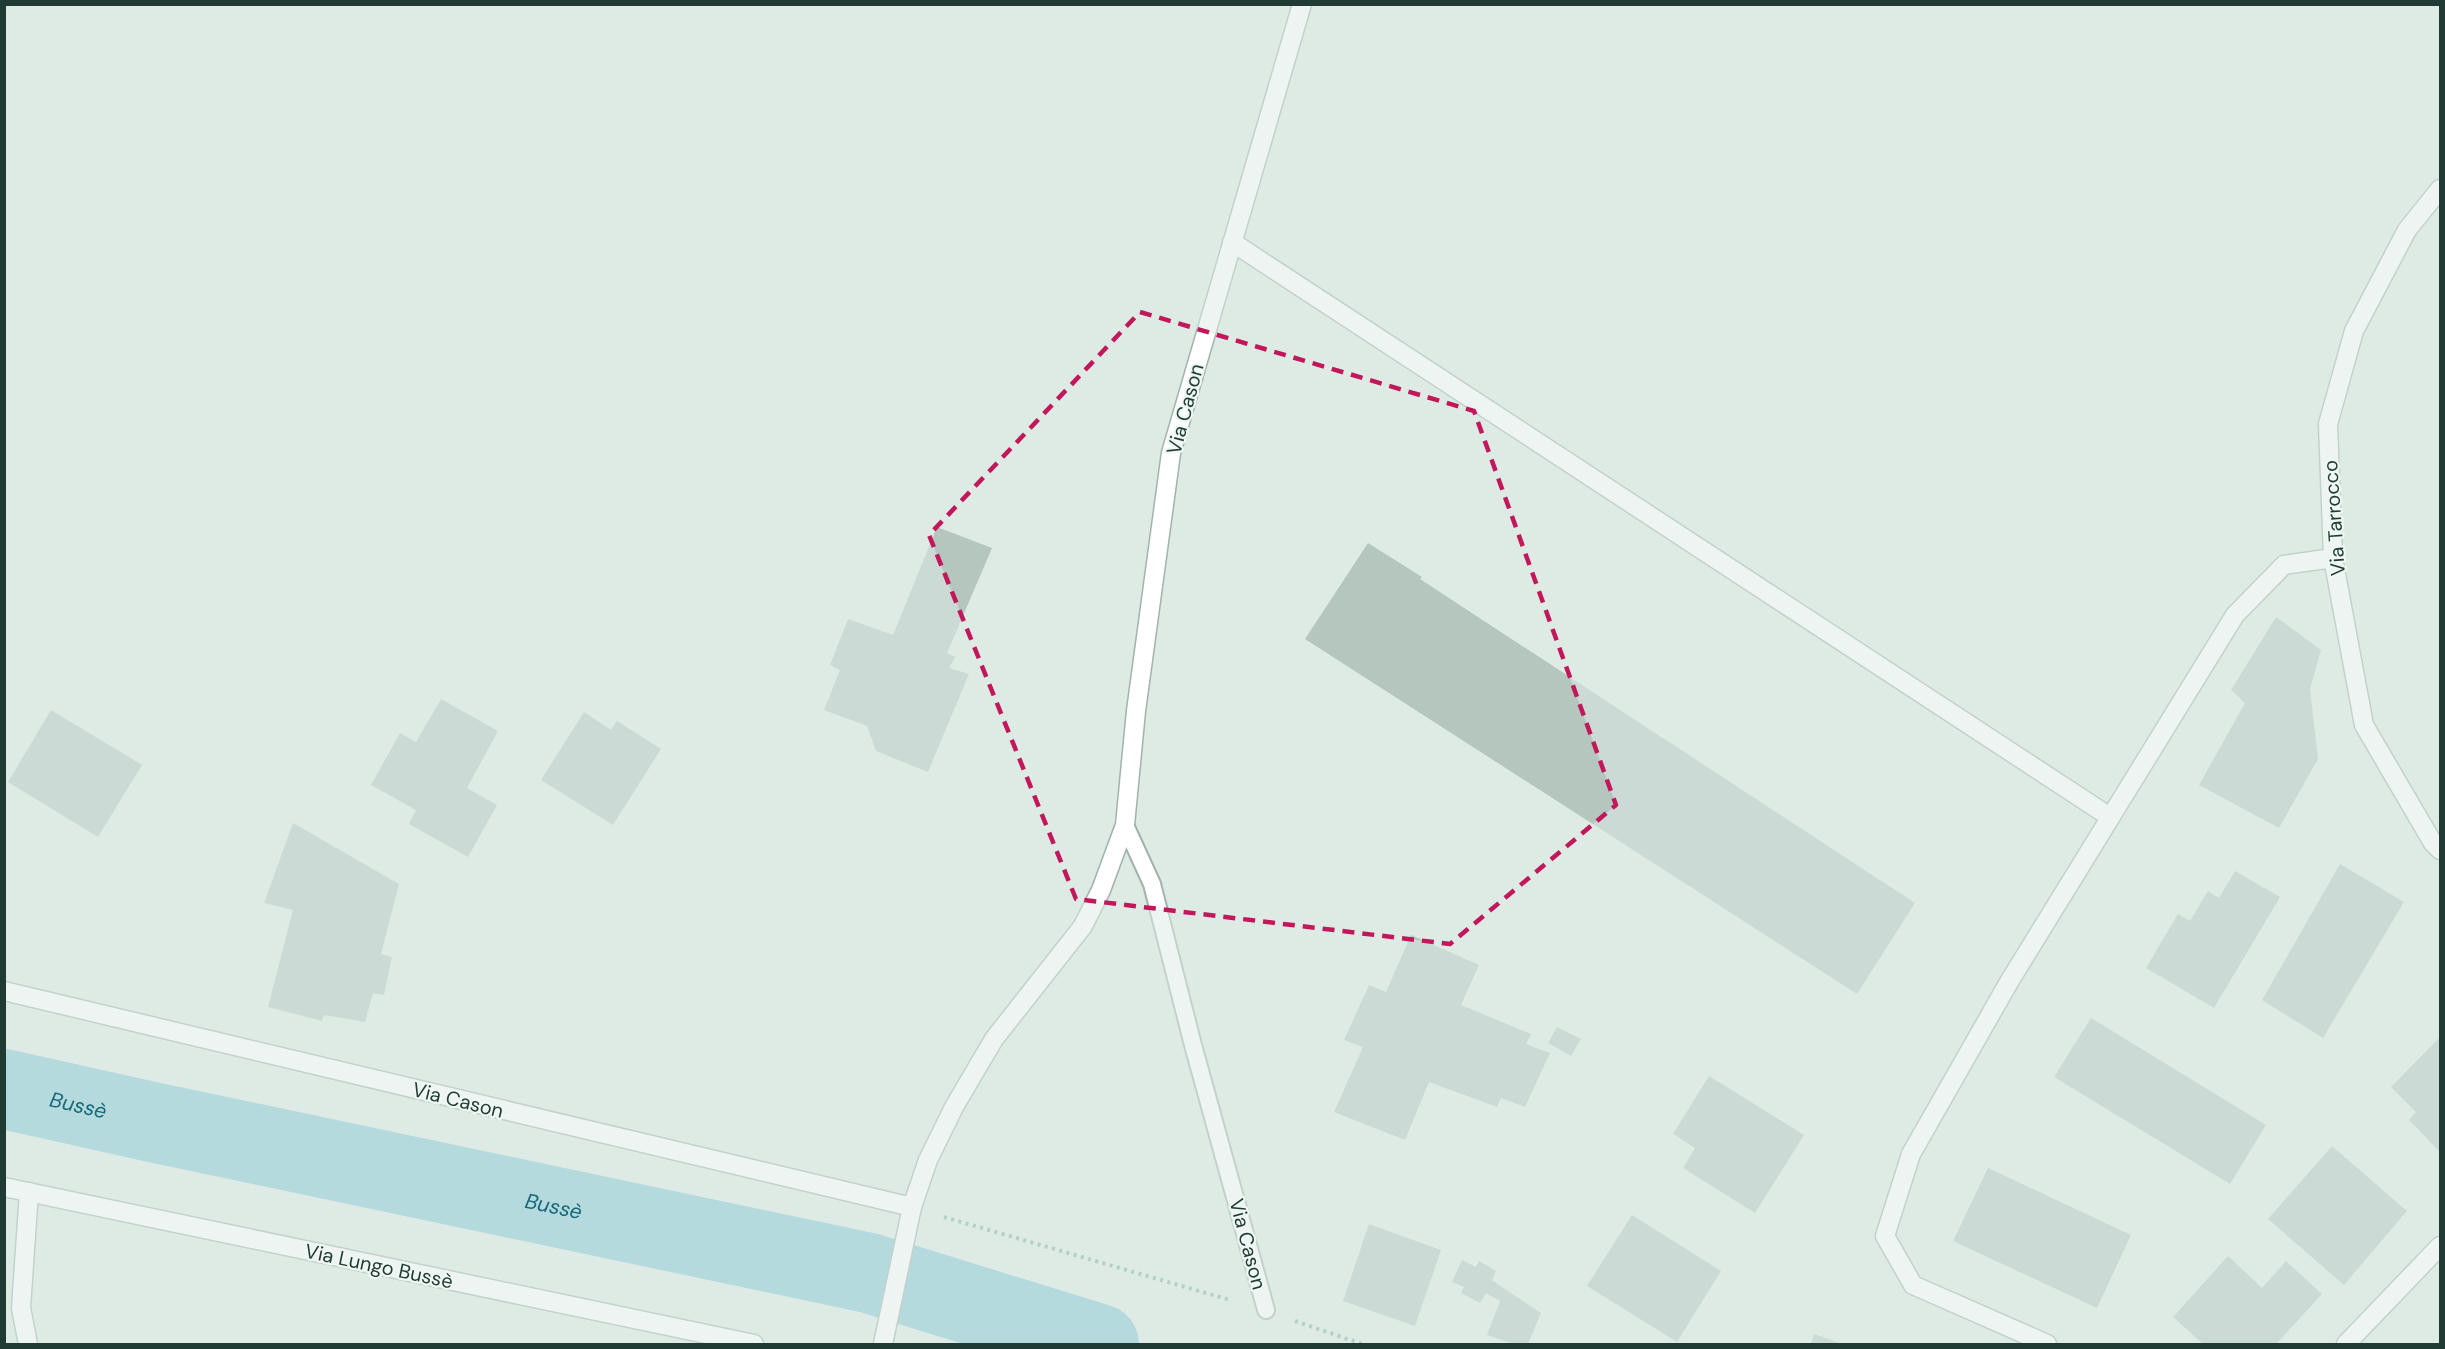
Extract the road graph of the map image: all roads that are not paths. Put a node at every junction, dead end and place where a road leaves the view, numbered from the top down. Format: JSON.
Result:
{"nodes":[{"id":1,"x":1302,"y":4,"type":"edge"},
{"id":2,"x":2440,"y":189,"type":"edge"},
{"id":3,"x":1232,"y":242,"type":"junction"},
{"id":4,"x":2333,"y":558,"type":"junction"},
{"id":5,"x":2110,"y":817,"type":"junction"},
{"id":6,"x":1125,"y":825,"type":"junction"},
{"id":7,"x":2440,"y":850,"type":"edge"},
{"id":8,"x":4,"y":991,"type":"edge"},
{"id":9,"x":4,"y":1186,"type":"edge"},
{"id":10,"x":29,"y":1192,"type":"junction"},
{"id":11,"x":912,"y":1207,"type":"junction"},
{"id":12,"x":2440,"y":1246,"type":"edge"},
{"id":13,"x":1266,"y":1310,"type":"road end"},
{"id":14,"x":28,"y":1344,"type":"edge"},
{"id":15,"x":754,"y":1344,"type":"edge"},
{"id":16,"x":883,"y":1344,"type":"edge"},
{"id":17,"x":2047,"y":1344,"type":"edge"},
{"id":18,"x":2346,"y":1344,"type":"edge"}],
"edges":[{"from":1,"to":3,"type":"street","name":"Via Cason"},
{"from":2,"to":4,"type":"street","name":"Via Tarrocco"},
{"from":3,"to":5,"type":"street"},
{"from":3,"to":6,"type":"street","name":"Via Cason"},
{"from":4,"to":5,"type":"street"},
{"from":4,"to":7,"type":"street","name":"Via Tarrocco"},
{"from":5,"to":17,"type":"street"},
{"from":6,"to":11,"type":"street","name":"Via Cason"},
{"from":6,"to":13,"type":"lane","name":"Via Cason"},
{"from":8,"to":11,"type":"street","name":"Via Cason"},
{"from":9,"to":10,"type":"street","name":"Via Lungo Bussè"},
{"from":10,"to":14,"type":"street"},
{"from":10,"to":15,"type":"street","name":"Via Lungo Bussè"},
{"from":11,"to":16,"type":"street"},
{"from":12,"to":18,"type":"street"}]}
